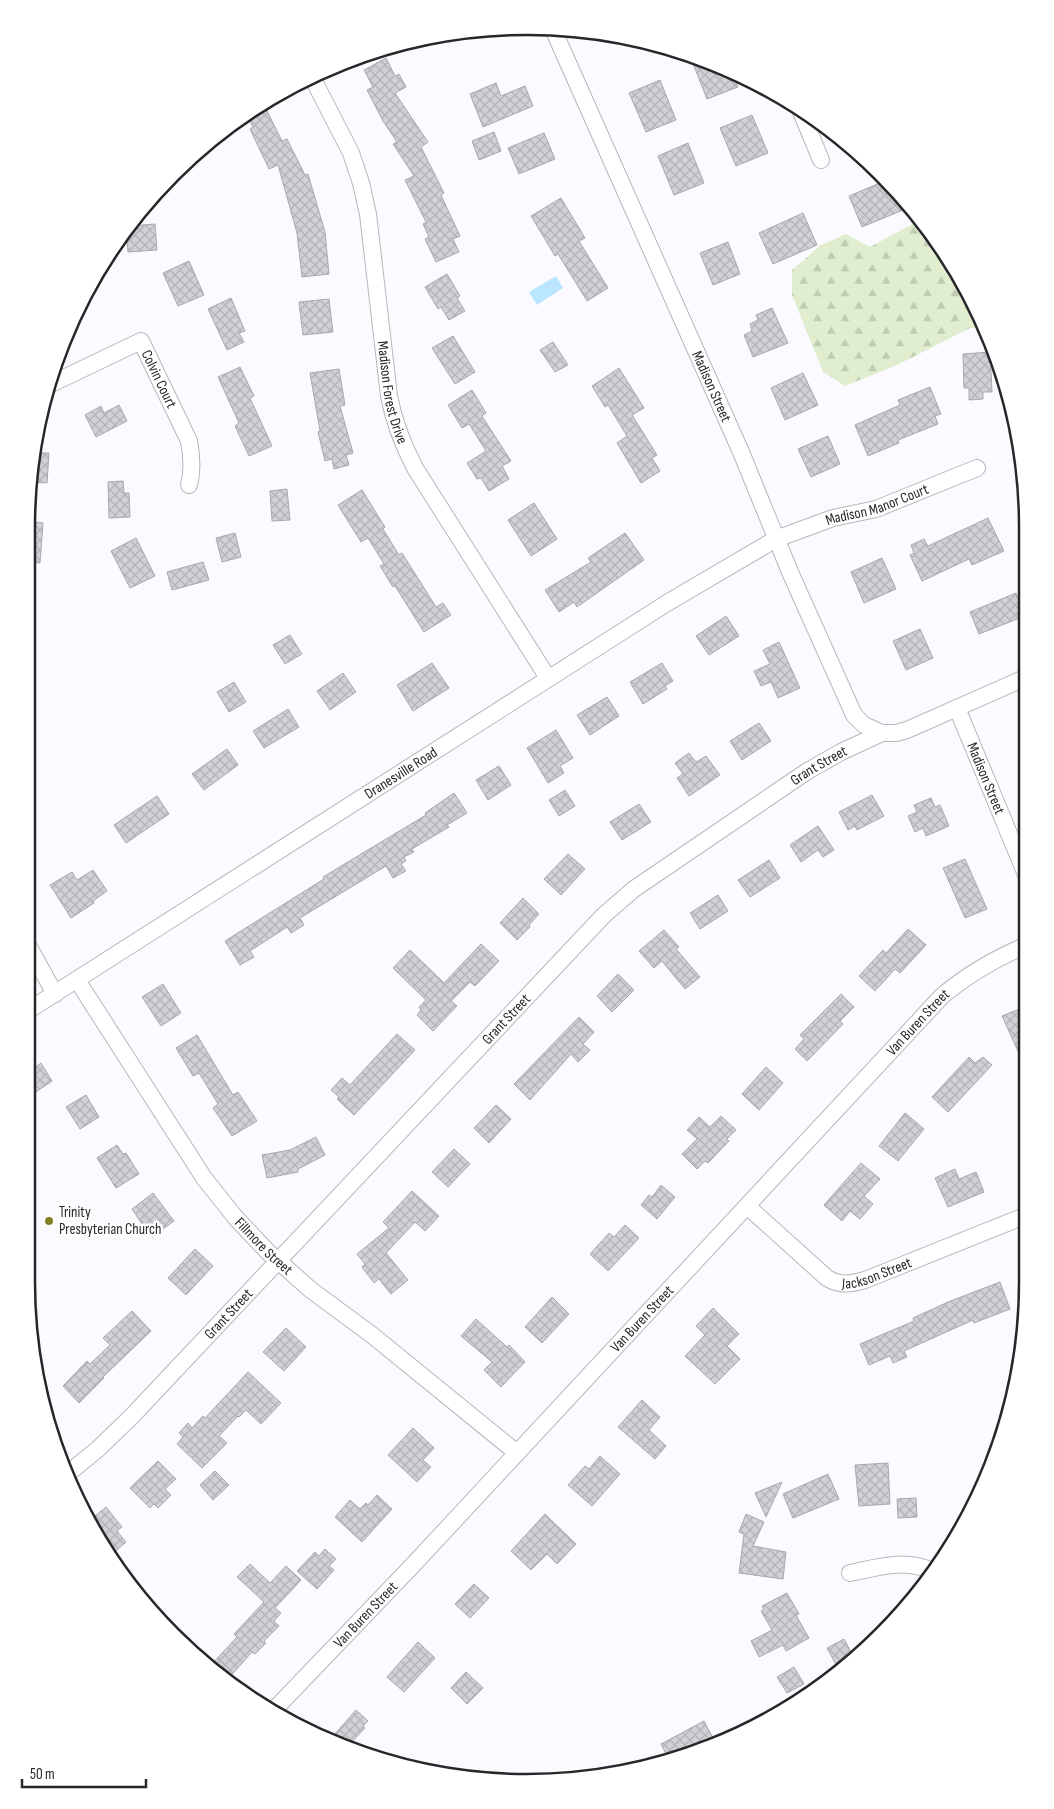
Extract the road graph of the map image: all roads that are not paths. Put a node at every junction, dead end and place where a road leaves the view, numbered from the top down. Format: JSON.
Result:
{"nodes":[{"id":1,"x":557,"y":36,"type":"edge"},
{"id":2,"x":315,"y":83,"type":"edge"},
{"id":3,"x":805,"y":122,"type":"edge"},
{"id":4,"x":821,"y":160,"type":"dead end"},
{"id":5,"x":58,"y":381,"type":"edge"},
{"id":6,"x":977,"y":468,"type":"dead end"},
{"id":7,"x":189,"y":485,"type":"dead end"},
{"id":8,"x":776,"y":540,"type":"junction"},
{"id":9,"x":548,"y":678,"type":"junction"},
{"id":10,"x":1019,"y":681,"type":"edge"},
{"id":11,"x":957,"y":708,"type":"junction"},
{"id":12,"x":882,"y":733,"type":"junction"},
{"id":13,"x":1019,"y":858,"type":"edge"},
{"id":14,"x":1019,"y":949,"type":"edge"},
{"id":15,"x":35,"y":958,"type":"edge"},
{"id":16,"x":77,"y":980,"type":"junction"},
{"id":17,"x":55,"y":994,"type":"junction"},
{"id":18,"x":35,"y":1006,"type":"edge"},
{"id":19,"x":746,"y":1206,"type":"junction"},
{"id":20,"x":1019,"y":1218,"type":"edge"},
{"id":21,"x":279,"y":1262,"type":"junction"},
{"id":22,"x":517,"y":1453,"type":"junction"},
{"id":23,"x":72,"y":1470,"type":"edge"},
{"id":24,"x":927,"y":1568,"type":"edge"},
{"id":25,"x":850,"y":1573,"type":"dead end"},
{"id":26,"x":278,"y":1706,"type":"edge"}],
"edges":[{"from":1,"to":8,"type":"street","name":"Madison Street"},
{"from":2,"to":9,"type":"street","name":"Madison Forest Drive"},
{"from":3,"to":4,"type":"street"},
{"from":5,"to":7,"type":"street","name":"Colvin Court"},
{"from":6,"to":8,"type":"street","name":"Madison Manor Court"},
{"from":8,"to":9,"type":"street","name":"Dranesville Road"},
{"from":8,"to":12,"type":"street","name":"Madison Street"},
{"from":9,"to":16,"type":"street","name":"Dranesville Road"},
{"from":10,"to":11,"type":"street","name":"Grant Street"},
{"from":11,"to":12,"type":"street","name":"Grant Street"},
{"from":11,"to":13,"type":"street","name":"Madison Street"},
{"from":12,"to":21,"type":"street","name":"Grant Street"},
{"from":14,"to":19,"type":"street","name":"Van Buren Street"},
{"from":15,"to":17,"type":"street"},
{"from":16,"to":17,"type":"street","name":"Dranesville Road"},
{"from":16,"to":21,"type":"street","name":"Fillmore Street"},
{"from":17,"to":18,"type":"street","name":"Dranesville Road"},
{"from":19,"to":20,"type":"street","name":"Jackson Street"},
{"from":19,"to":22,"type":"street","name":"Van Buren Street"},
{"from":21,"to":22,"type":"street","name":"Fillmore Street"},
{"from":21,"to":23,"type":"street","name":"Grant Street"},
{"from":22,"to":26,"type":"street","name":"Van Buren Street"},
{"from":24,"to":25,"type":"street"}]}
